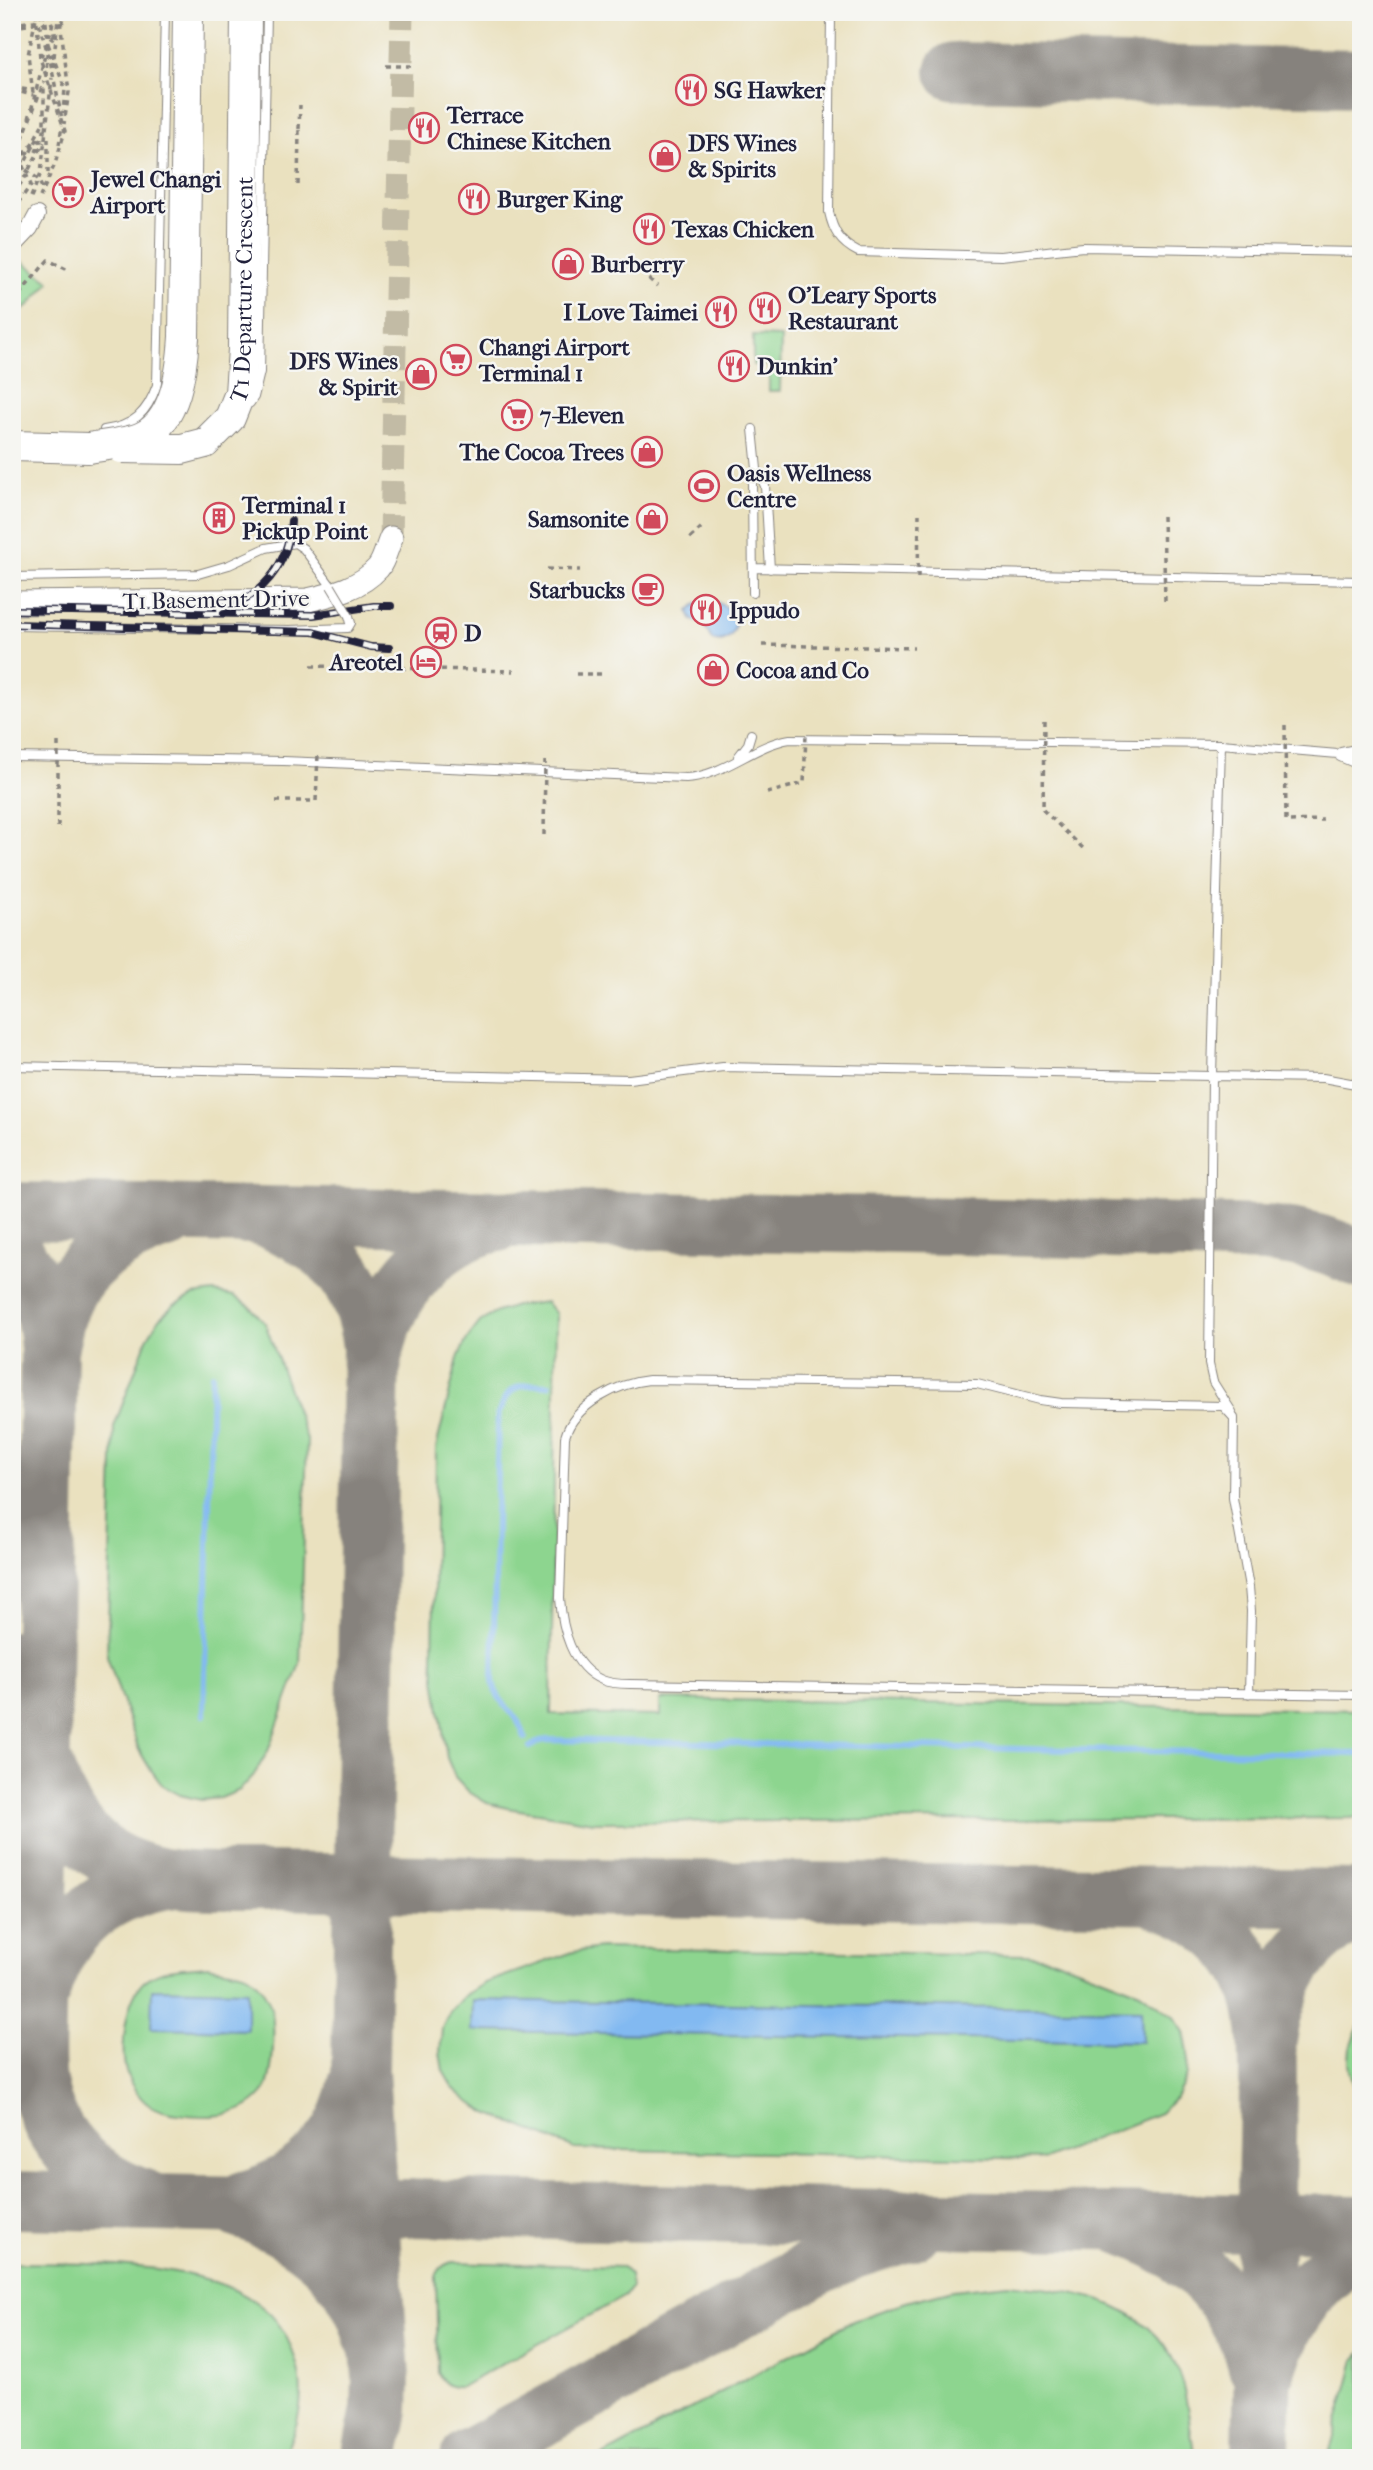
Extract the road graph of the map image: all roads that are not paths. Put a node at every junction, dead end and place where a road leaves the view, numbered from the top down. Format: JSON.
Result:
{"nodes":[{"id":1,"x":165,"y":12,"type":"edge"},
{"id":2,"x":188,"y":12,"type":"edge"},
{"id":3,"x":246,"y":12,"type":"edge"},
{"id":4,"x":267,"y":12,"type":"edge"},
{"id":5,"x":831,"y":12,"type":"edge"},
{"id":6,"x":32,"y":208,"type":"road end"},
{"id":7,"x":12,"y":247,"type":"edge"},
{"id":8,"x":1361,"y":253,"type":"edge"},
{"id":9,"x":247,"y":407,"type":"dead end"},
{"id":10,"x":239,"y":417,"type":"dead end"},
{"id":11,"x":753,"y":429,"type":"dead end"},
{"id":12,"x":12,"y":446,"type":"edge"},
{"id":13,"x":89,"y":448,"type":"junction"},
{"id":14,"x":757,"y":469,"type":"junction"},
{"id":15,"x":391,"y":538,"type":"tunnel mouth"},
{"id":16,"x":753,"y":568,"type":"junction"},
{"id":17,"x":770,"y":569,"type":"junction"},
{"id":18,"x":12,"y":577,"type":"edge"},
{"id":19,"x":1361,"y":581,"type":"edge"},
{"id":20,"x":753,"y":593,"type":"dead end"},
{"id":21,"x":12,"y":603,"type":"edge"},
{"id":22,"x":12,"y":626,"type":"edge"},
{"id":23,"x":751,"y":734,"type":"dead end"},
{"id":24,"x":1221,"y":744,"type":"junction"},
{"id":25,"x":1361,"y":748,"type":"edge"},
{"id":26,"x":1331,"y":753,"type":"junction"},
{"id":27,"x":1361,"y":756,"type":"edge"},
{"id":28,"x":12,"y":757,"type":"edge"},
{"id":29,"x":728,"y":765,"type":"junction"},
{"id":30,"x":1361,"y":766,"type":"edge"},
{"id":31,"x":12,"y":1066,"type":"edge"},
{"id":32,"x":1212,"y":1076,"type":"junction"},
{"id":33,"x":1361,"y":1085,"type":"edge"},
{"id":34,"x":1234,"y":1418,"type":"junction"},
{"id":35,"x":1248,"y":1694,"type":"junction"},
{"id":36,"x":1361,"y":1695,"type":"edge"}],
"edges":[{"from":1,"to":10,"type":"lane"},
{"from":2,"to":13,"type":"highway","bridge":true},
{"from":3,"to":13,"type":"highway","name":"T1 Departure Crescent","bridge":true},
{"from":4,"to":9,"type":"lane"},
{"from":5,"to":8,"type":"lane"},
{"from":6,"to":7,"type":"street"},
{"from":11,"to":14,"type":"lane"},
{"from":12,"to":13,"type":"highway","name":"T1 Departure Crescent"},
{"from":14,"to":16,"type":"lane"},
{"from":14,"to":17,"type":"lane"},
{"from":15,"to":21,"type":"main road","name":"T1 Basement Drive"},
{"from":16,"to":17,"type":"lane"},
{"from":16,"to":20,"type":"lane"},
{"from":17,"to":19,"type":"lane"},
{"from":18,"to":22,"type":"lane","bridge":true},
{"from":23,"to":29,"type":"lane"},
{"from":24,"to":26,"type":"lane"},
{"from":24,"to":29,"type":"lane"},
{"from":24,"to":32,"type":"lane"},
{"from":25,"to":26,"type":"lane"},
{"from":26,"to":27,"type":"lane"},
{"from":26,"to":30,"type":"lane"},
{"from":28,"to":29,"type":"lane"},
{"from":31,"to":32,"type":"lane"},
{"from":32,"to":33,"type":"lane"},
{"from":32,"to":34,"type":"lane"},
{"from":34,"to":35,"type":"lane"},
{"from":34,"to":35,"type":"lane"},
{"from":35,"to":36,"type":"lane"}]}
